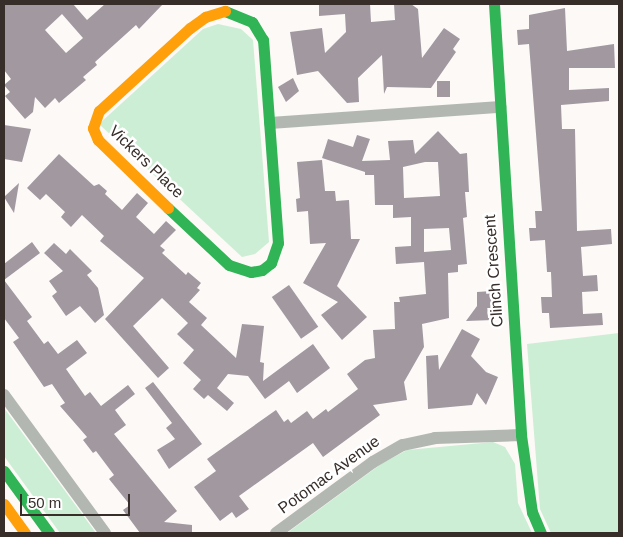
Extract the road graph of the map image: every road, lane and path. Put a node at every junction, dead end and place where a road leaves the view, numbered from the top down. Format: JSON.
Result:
{"nodes":[{"id":1,"x":494,"y":4,"type":"edge"},
{"id":2,"x":500,"y":107,"type":"junction"},
{"id":3,"x":270,"y":123,"type":"junction"},
{"id":4,"x":4,"y":395,"type":"edge"},
{"id":5,"x":521,"y":435,"type":"junction"},
{"id":6,"x":4,"y":471,"type":"edge"},
{"id":7,"x":4,"y":504,"type":"edge"},
{"id":8,"x":25,"y":533,"type":"edge"},
{"id":9,"x":49,"y":533,"type":"edge"},
{"id":10,"x":104,"y":533,"type":"edge"},
{"id":11,"x":276,"y":533,"type":"edge"},
{"id":12,"x":542,"y":533,"type":"edge"}],
"edges":[{"from":1,"to":2,"type":"main road","name":"Clinch Crescent"},
{"from":2,"to":3,"type":"street"},
{"from":2,"to":5,"type":"main road","name":"Clinch Crescent"},
{"from":3,"to":3,"type":"main road","name":"Vickers Place"},
{"from":4,"to":10,"type":"street"},
{"from":5,"to":11,"type":"street","name":"Potomac Avenue"},
{"from":5,"to":12,"type":"main road","name":"Clinch Crescent"},
{"from":6,"to":9,"type":"main road"},
{"from":7,"to":8,"type":"main road"}]}
